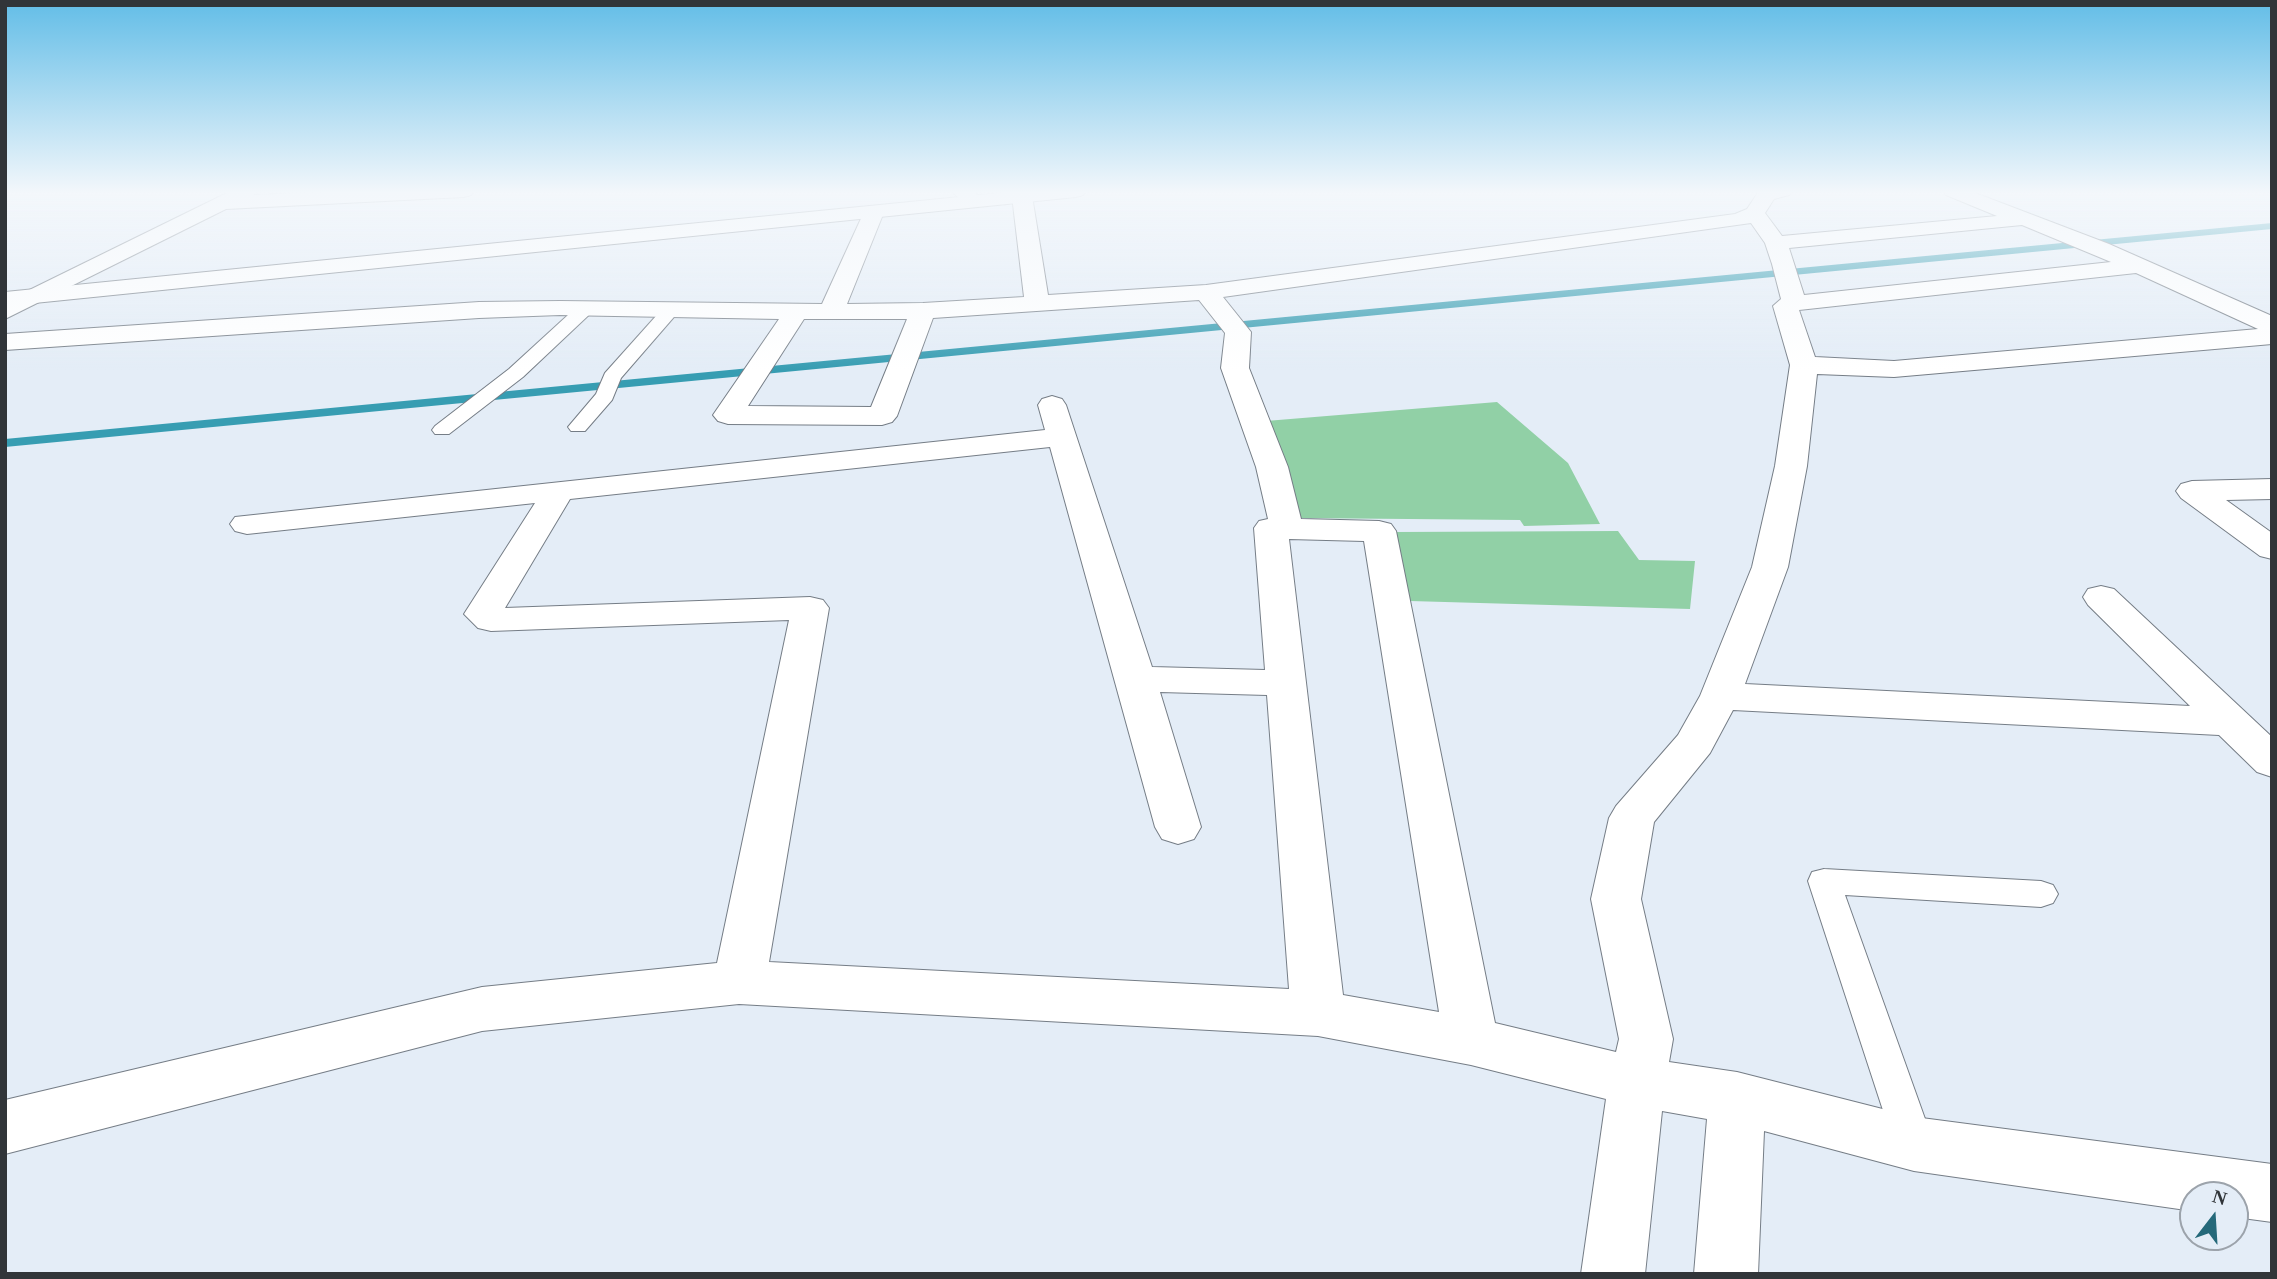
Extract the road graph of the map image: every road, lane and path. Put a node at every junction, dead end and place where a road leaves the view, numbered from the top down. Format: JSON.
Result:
{"nodes":[{"id":1,"x":125,"y":251,"type":"edge"},
{"id":2,"x":487,"y":251,"type":"edge"},
{"id":3,"x":857,"y":251,"type":"edge"},
{"id":4,"x":1030,"y":251,"type":"edge"},
{"id":5,"x":1512,"y":251,"type":"edge"},
{"id":6,"x":1780,"y":251,"type":"edge"},
{"id":7,"x":1884,"y":251,"type":"edge"},
{"id":8,"x":2105,"y":251,"type":"edge"},
{"id":9,"x":2139,"y":266,"type":"junction"},
{"id":10,"x":1785,"y":273,"type":"junction"},
{"id":11,"x":1206,"y":292,"type":"junction"},
{"id":12,"x":33,"y":296,"type":"junction"},
{"id":13,"x":5,"y":299,"type":"edge"},
{"id":14,"x":1037,"y":304,"type":"junction"},
{"id":15,"x":586,"y":308,"type":"junction"},
{"id":16,"x":671,"y":310,"type":"junction"},
{"id":17,"x":923,"y":311,"type":"junction"},
{"id":18,"x":5,"y":312,"type":"edge"},
{"id":19,"x":796,"y":312,"type":"junction"},
{"id":20,"x":831,"y":312,"type":"junction"},
{"id":21,"x":2272,"y":326,"type":"edge"},
{"id":22,"x":2272,"y":336,"type":"edge"},
{"id":23,"x":5,"y":342,"type":"edge"},
{"id":24,"x":1804,"y":365,"type":"junction"},
{"id":25,"x":578,"y":427,"type":"dead end"},
{"id":26,"x":442,"y":430,"type":"dead end"},
{"id":27,"x":2272,"y":489,"type":"edge"},
{"id":28,"x":559,"y":491,"type":"junction"},
{"id":29,"x":247,"y":524,"type":"dead end"},
{"id":30,"x":1287,"y":530,"type":"junction"},
{"id":31,"x":2272,"y":549,"type":"edge"},
{"id":32,"x":2101,"y":597,"type":"dead end"},
{"id":33,"x":1136,"y":679,"type":"junction"},
{"id":34,"x":1287,"y":683,"type":"junction"},
{"id":35,"x":1720,"y":696,"type":"junction"},
{"id":36,"x":2232,"y":722,"type":"junction"},
{"id":37,"x":2269,"y":757,"type":"edge"},
{"id":38,"x":1178,"y":827,"type":"dead end"},
{"id":39,"x":2041,"y":894,"type":"dead end"},
{"id":40,"x":739,"y":982,"type":"junction"},
{"id":41,"x":1318,"y":1013,"type":"junction"},
{"id":42,"x":1471,"y":1041,"type":"junction"},
{"id":43,"x":1637,"y":1082,"type":"junction"},
{"id":44,"x":1737,"y":1098,"type":"junction"},
{"id":45,"x":5,"y":1127,"type":"edge"},
{"id":46,"x":1914,"y":1144,"type":"junction"},
{"id":47,"x":2272,"y":1193,"type":"edge"},
{"id":48,"x":1613,"y":1274,"type":"edge"},
{"id":49,"x":1726,"y":1274,"type":"edge"}],
"edges":[{"from":1,"to":12,"type":"street"},
{"from":2,"to":12,"type":"street"},
{"from":3,"to":20,"type":"street"},
{"from":4,"to":14,"type":"street"},
{"from":5,"to":11,"type":"street"},
{"from":6,"to":10,"type":"street"},
{"from":7,"to":10,"type":"street"},
{"from":8,"to":9,"type":"street"},
{"from":9,"to":10,"type":"street"},
{"from":9,"to":21,"type":"street"},
{"from":10,"to":24,"type":"street"},
{"from":11,"to":14,"type":"street"},
{"from":11,"to":30,"type":"street"},
{"from":12,"to":13,"type":"street"},
{"from":12,"to":18,"type":"street"},
{"from":14,"to":17,"type":"street"},
{"from":15,"to":16,"type":"street"},
{"from":15,"to":23,"type":"street"},
{"from":15,"to":26,"type":"lane"},
{"from":16,"to":19,"type":"street"},
{"from":16,"to":25,"type":"lane"},
{"from":17,"to":19,"type":"street"},
{"from":17,"to":20,"type":"street"},
{"from":19,"to":20,"type":"street"},
{"from":22,"to":24,"type":"street"},
{"from":24,"to":35,"type":"street"},
{"from":27,"to":31,"type":"street"},
{"from":28,"to":29,"type":"street"},
{"from":28,"to":33,"type":"street"},
{"from":28,"to":40,"type":"street"},
{"from":30,"to":34,"type":"street"},
{"from":30,"to":42,"type":"street"},
{"from":32,"to":36,"type":"street"},
{"from":33,"to":34,"type":"street"},
{"from":33,"to":38,"type":"street"},
{"from":34,"to":41,"type":"street"},
{"from":35,"to":36,"type":"street"},
{"from":35,"to":43,"type":"street"},
{"from":36,"to":37,"type":"street"},
{"from":39,"to":46,"type":"lane"},
{"from":40,"to":41,"type":"street"},
{"from":40,"to":45,"type":"street"},
{"from":41,"to":42,"type":"street"},
{"from":42,"to":43,"type":"street"},
{"from":43,"to":44,"type":"street"},
{"from":43,"to":48,"type":"street"},
{"from":44,"to":46,"type":"street"},
{"from":44,"to":49,"type":"street"},
{"from":46,"to":47,"type":"street"}]}
